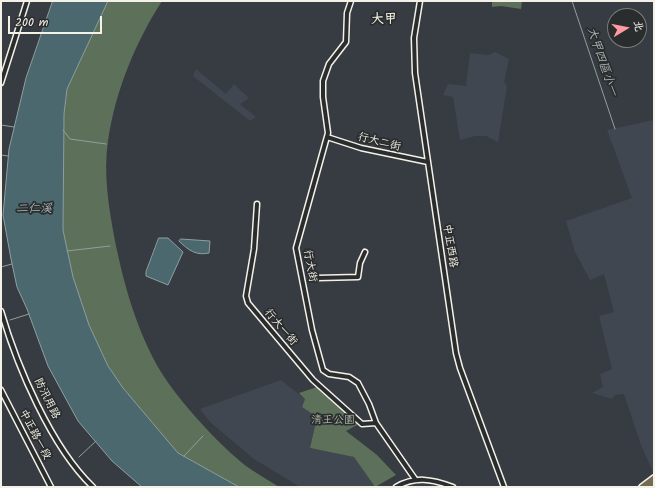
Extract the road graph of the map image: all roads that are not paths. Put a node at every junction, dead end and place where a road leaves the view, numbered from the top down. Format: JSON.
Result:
{"nodes":[{"id":1,"x":27,"y":1,"type":"edge"},
{"id":2,"x":351,"y":1,"type":"edge"},
{"id":3,"x":420,"y":1,"type":"edge"},
{"id":4,"x":1,"y":83,"type":"edge"},
{"id":5,"x":327,"y":137,"type":"junction"},
{"id":6,"x":428,"y":162,"type":"junction"},
{"id":7,"x":257,"y":204,"type":"dead end"},
{"id":8,"x":366,"y":252,"type":"dead end"},
{"id":9,"x":317,"y":278,"type":"dead end"},
{"id":10,"x":1,"y":311,"type":"edge"},
{"id":11,"x":1,"y":390,"type":"edge"},
{"id":12,"x":376,"y":423,"type":"junction"},
{"id":13,"x":654,"y":478,"type":"edge"},
{"id":14,"x":414,"y":479,"type":"junction"},
{"id":15,"x":654,"y":484,"type":"edge"},
{"id":16,"x":403,"y":485,"type":"edge"},
{"id":17,"x":51,"y":487,"type":"edge"},
{"id":18,"x":93,"y":487,"type":"edge"},
{"id":19,"x":396,"y":487,"type":"edge"},
{"id":20,"x":453,"y":487,"type":"edge"},
{"id":21,"x":504,"y":487,"type":"edge"},
{"id":22,"x":642,"y":487,"type":"edge"},
{"id":23,"x":650,"y":487,"type":"edge"}],
"edges":[{"from":1,"to":4,"type":"street"},
{"from":2,"to":5,"type":"street","name":"行大街"},
{"from":3,"to":6,"type":"street","name":"中正西路"},
{"from":5,"to":6,"type":"street","name":"行大二街"},
{"from":5,"to":12,"type":"street","name":"行大街"},
{"from":6,"to":21,"type":"street","name":"中正西路"},
{"from":7,"to":12,"type":"street","name":"行大一街"},
{"from":8,"to":9,"type":"street"},
{"from":10,"to":18,"type":"street","name":"防汛用路"},
{"from":11,"to":17,"type":"street","name":"中正路一段"},
{"from":12,"to":14,"type":"street","name":"行大街"},
{"from":13,"to":22,"type":"main road"},
{"from":14,"to":16,"type":"street"},
{"from":14,"to":20,"type":"street"},
{"from":15,"to":23,"type":"main road"},
{"from":16,"to":19,"type":"street"}]}
